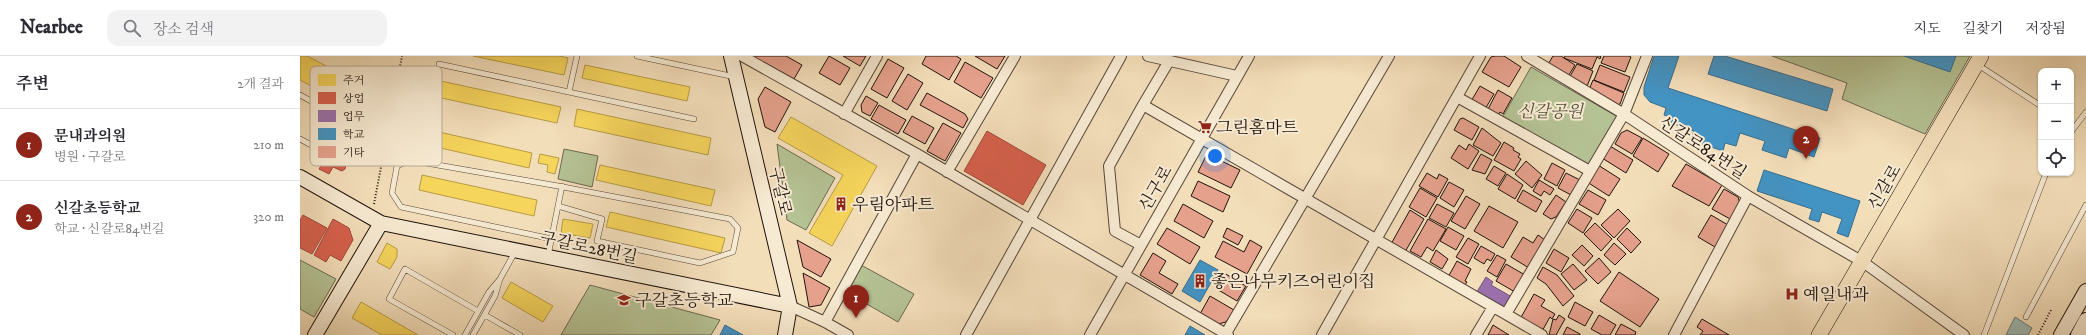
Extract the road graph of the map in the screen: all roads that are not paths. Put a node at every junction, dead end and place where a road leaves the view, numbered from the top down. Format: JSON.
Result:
{"nodes":[{"id":1,"x":577,"y":56,"type":"edge"},
{"id":2,"x":637,"y":56,"type":"edge"},
{"id":3,"x":731,"y":56,"type":"edge"},
{"id":4,"x":742,"y":56,"type":"edge"},
{"id":5,"x":877,"y":56,"type":"edge"},
{"id":6,"x":1015,"y":56,"type":"edge"},
{"id":7,"x":1121,"y":56,"type":"edge"},
{"id":8,"x":1148,"y":56,"type":"edge"},
{"id":9,"x":1249,"y":56,"type":"edge"},
{"id":10,"x":1390,"y":56,"type":"edge"},
{"id":11,"x":1480,"y":56,"type":"edge"},
{"id":12,"x":1527,"y":56,"type":"edge"},
{"id":13,"x":1647,"y":56,"type":"edge"},
{"id":14,"x":1169,"y":60,"type":"junction"},
{"id":15,"x":1543,"y":60,"type":"edge"},
{"id":16,"x":1979,"y":60,"type":"edge"},
{"id":17,"x":439,"y":64,"type":"dead end"},
{"id":18,"x":1237,"y":76,"type":"junction"},
{"id":19,"x":736,"y":77,"type":"junction"},
{"id":20,"x":570,"y":92,"type":"junction"},
{"id":21,"x":300,"y":96,"type":"edge"},
{"id":22,"x":1457,"y":97,"type":"junction"},
{"id":23,"x":310,"y":101,"type":"edge"},
{"id":24,"x":2038,"y":104,"type":"edge"},
{"id":25,"x":1144,"y":105,"type":"junction"},
{"id":26,"x":2086,"y":112,"type":"edge"},
{"id":27,"x":844,"y":114,"type":"junction"},
{"id":28,"x":1624,"y":114,"type":"junction"},
{"id":29,"x":694,"y":119,"type":"dead end"},
{"id":30,"x":2074,"y":126,"type":"edge"},
{"id":31,"x":300,"y":139,"type":"edge"},
{"id":32,"x":1201,"y":139,"type":"junction"},
{"id":33,"x":310,"y":144,"type":"edge"},
{"id":34,"x":917,"y":154,"type":"junction"},
{"id":35,"x":397,"y":166,"type":"edge"},
{"id":36,"x":442,"y":166,"type":"edge"},
{"id":37,"x":1590,"y":171,"type":"junction"},
{"id":38,"x":947,"y":172,"type":"junction"},
{"id":39,"x":2045,"y":176,"type":"edge"},
{"id":40,"x":300,"y":177,"type":"edge"},
{"id":41,"x":562,"y":186,"type":"junction"},
{"id":42,"x":1748,"y":196,"type":"junction"},
{"id":43,"x":1306,"y":200,"type":"junction"},
{"id":44,"x":2086,"y":205,"type":"edge"},
{"id":45,"x":558,"y":206,"type":"junction"},
{"id":46,"x":1030,"y":220,"type":"junction"},
{"id":47,"x":381,"y":223,"type":"junction"},
{"id":48,"x":552,"y":239,"type":"junction"},
{"id":49,"x":1376,"y":240,"type":"junction"},
{"id":50,"x":1141,"y":245,"type":"junction"},
{"id":51,"x":516,"y":251,"type":"junction"},
{"id":52,"x":548,"y":257,"type":"junction"},
{"id":53,"x":1863,"y":262,"type":"junction"},
{"id":54,"x":1124,"y":275,"type":"junction"},
{"id":55,"x":500,"y":279,"type":"junction"},
{"id":56,"x":2086,"y":291,"type":"edge"},
{"id":57,"x":790,"y":306,"type":"junction"},
{"id":58,"x":1493,"y":307,"type":"junction"},
{"id":59,"x":478,"y":311,"type":"junction"},
{"id":60,"x":485,"y":314,"type":"junction"},
{"id":61,"x":1506,"y":314,"type":"junction"},
{"id":62,"x":2026,"y":317,"type":"dead end"},
{"id":63,"x":2086,"y":320,"type":"edge"},
{"id":64,"x":825,"y":322,"type":"junction"},
{"id":65,"x":315,"y":335,"type":"edge"},
{"id":66,"x":453,"y":335,"type":"edge"},
{"id":67,"x":465,"y":335,"type":"edge"},
{"id":68,"x":473,"y":335,"type":"edge"},
{"id":69,"x":520,"y":335,"type":"edge"},
{"id":70,"x":785,"y":335,"type":"edge"},
{"id":71,"x":848,"y":335,"type":"edge"},
{"id":72,"x":966,"y":335,"type":"edge"},
{"id":73,"x":1090,"y":335,"type":"edge"},
{"id":74,"x":1226,"y":335,"type":"edge"},
{"id":75,"x":1322,"y":335,"type":"edge"},
{"id":76,"x":1476,"y":335,"type":"edge"},
{"id":77,"x":1542,"y":335,"type":"edge"},
{"id":78,"x":1674,"y":335,"type":"edge"},
{"id":79,"x":1819,"y":335,"type":"edge"},
{"id":80,"x":1964,"y":335,"type":"edge"},
{"id":81,"x":1984,"y":335,"type":"edge"},
{"id":82,"x":2061,"y":335,"type":"edge"},
{"id":83,"x":2078,"y":335,"type":"edge"}],
"edges":[{"from":1,"to":20,"type":"lane"},
{"from":2,"to":19,"type":"lane"},
{"from":3,"to":19,"type":"street","name":"구갈로"},
{"from":4,"to":27,"type":"street"},
{"from":5,"to":27,"type":"street"},
{"from":6,"to":38,"type":"street"},
{"from":7,"to":46,"type":"street"},
{"from":8,"to":14,"type":"street"},
{"from":9,"to":18,"type":"street","name":"신구로"},
{"from":10,"to":43,"type":"street"},
{"from":11,"to":22,"type":"street"},
{"from":12,"to":15,"type":"street","name":"신갈로84번길"},
{"from":13,"to":28,"type":"street"},
{"from":14,"to":18,"type":"street"},
{"from":14,"to":25,"type":"street"},
{"from":15,"to":28,"type":"street","name":"신갈로84번길"},
{"from":16,"to":24,"type":"lane"},
{"from":16,"to":53,"type":"main road","name":"신갈로"},
{"from":17,"to":20,"type":"lane"},
{"from":18,"to":32,"type":"street","name":"신구로"},
{"from":19,"to":57,"type":"street","name":"구갈로"},
{"from":20,"to":29,"type":"lane"},
{"from":21,"to":23,"type":"lane"},
{"from":22,"to":37,"type":"street"},
{"from":22,"to":49,"type":"street"},
{"from":25,"to":32,"type":"street"},
{"from":25,"to":50,"type":"street"},
{"from":26,"to":30,"type":"lane"},
{"from":27,"to":34,"type":"street"},
{"from":28,"to":37,"type":"street"},
{"from":28,"to":42,"type":"street","name":"신갈로84번길"},
{"from":31,"to":33,"type":"lane"},
{"from":32,"to":43,"type":"street"},
{"from":32,"to":50,"type":"street","name":"신구로"},
{"from":34,"to":38,"type":"street"},
{"from":34,"to":64,"type":"street"},
{"from":35,"to":48,"type":"lane"},
{"from":36,"to":41,"type":"lane"},
{"from":37,"to":61,"type":"street"},
{"from":38,"to":46,"type":"street"},
{"from":39,"to":81,"type":"lane"},
{"from":40,"to":47,"type":"street","name":"구갈로28번길"},
{"from":41,"to":45,"type":"lane"},
{"from":41,"to":45,"type":"lane"},
{"from":42,"to":53,"type":"street","name":"신갈로84번길"},
{"from":42,"to":78,"type":"street"},
{"from":43,"to":49,"type":"street"},
{"from":43,"to":74,"type":"street"},
{"from":44,"to":62,"type":"lane"},
{"from":45,"to":48,"type":"lane"},
{"from":46,"to":54,"type":"street"},
{"from":46,"to":72,"type":"street"},
{"from":47,"to":51,"type":"street","name":"구갈로28번길"},
{"from":47,"to":65,"type":"street"},
{"from":48,"to":52,"type":"lane"},
{"from":49,"to":58,"type":"street"},
{"from":49,"to":75,"type":"street"},
{"from":50,"to":54,"type":"street","name":"신구로"},
{"from":51,"to":52,"type":"street","name":"구갈로28번길"},
{"from":51,"to":55,"type":"lane"},
{"from":52,"to":57,"type":"street","name":"구갈로28번길"},
{"from":53,"to":79,"type":"main road","name":"신갈로"},
{"from":53,"to":80,"type":"street","name":"신갈로84번길"},
{"from":54,"to":73,"type":"street","name":"신구로"},
{"from":54,"to":74,"type":"street"},
{"from":55,"to":59,"type":"lane"},
{"from":55,"to":60,"type":"lane"},
{"from":56,"to":82,"type":"street"},
{"from":57,"to":64,"type":"street"},
{"from":57,"to":70,"type":"street","name":"구갈로"},
{"from":58,"to":61,"type":"street"},
{"from":58,"to":76,"type":"street"},
{"from":59,"to":66,"type":"lane"},
{"from":59,"to":67,"type":"lane"},
{"from":60,"to":68,"type":"lane"},
{"from":60,"to":69,"type":"lane"},
{"from":61,"to":77,"type":"street"},
{"from":63,"to":83,"type":"street"},
{"from":64,"to":71,"type":"street"}]}
